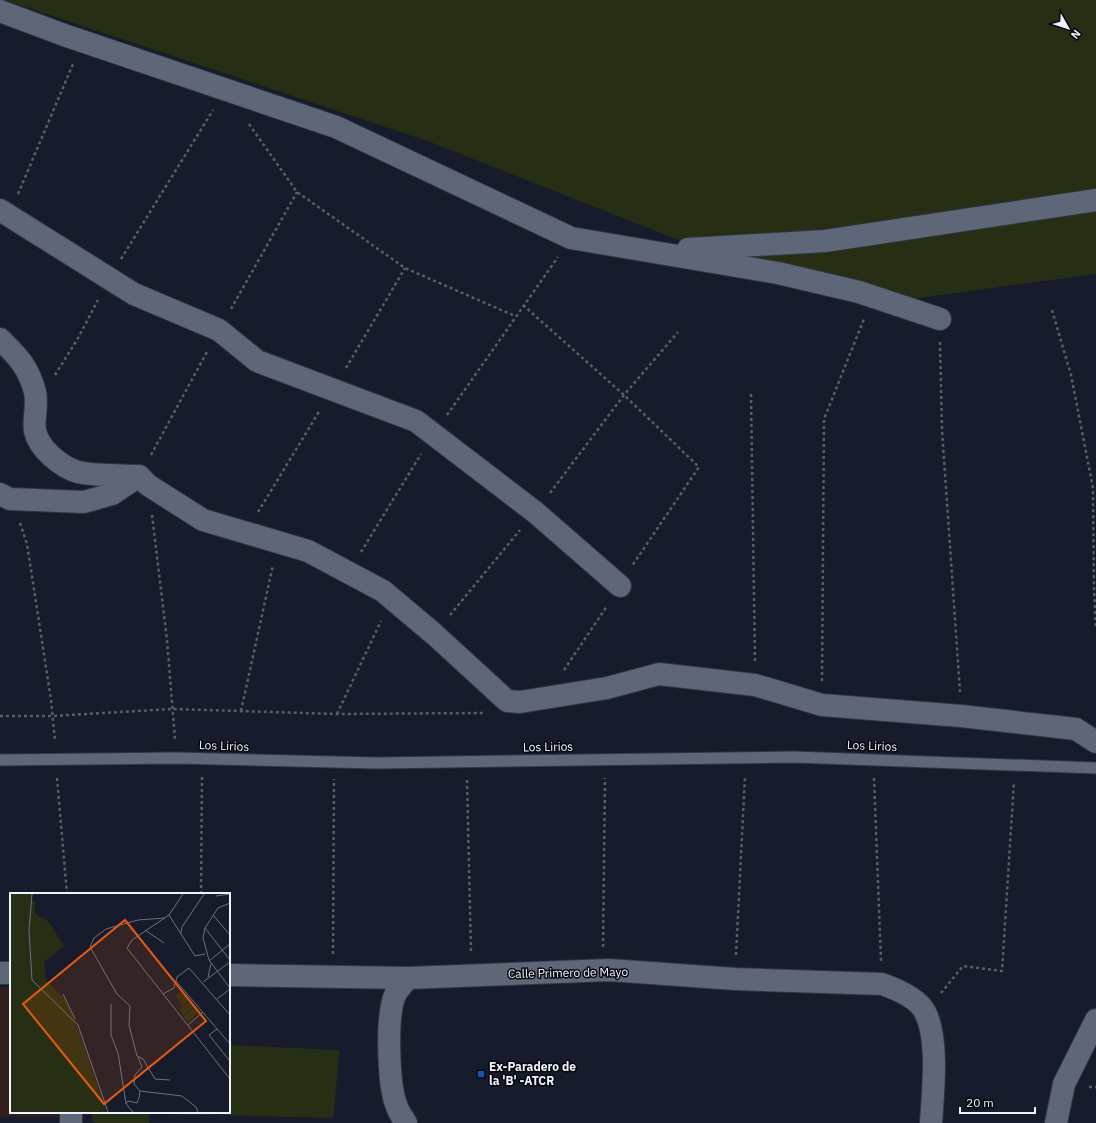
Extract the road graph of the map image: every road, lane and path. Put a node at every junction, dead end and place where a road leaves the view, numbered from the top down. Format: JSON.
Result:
{"nodes":[{"id":1,"x":0,"y":11,"type":"edge"},
{"id":2,"x":82,"y":41,"type":"junction"},
{"id":3,"x":226,"y":90,"type":"junction"},
{"id":4,"x":248,"y":122,"type":"dead end"},
{"id":5,"x":1096,"y":200,"type":"edge"},
{"id":6,"x":4,"y":213,"type":"edge"},
{"id":7,"x":571,"y":238,"type":"junction"},
{"id":8,"x":649,"y":252,"type":"junction"},
{"id":9,"x":109,"y":278,"type":"junction"},
{"id":10,"x":873,"y":296,"type":"junction"},
{"id":11,"x":523,"y":305,"type":"junction"},
{"id":12,"x":1052,"y":310,"type":"dead end"},
{"id":13,"x":515,"y":316,"type":"junction"},
{"id":14,"x":940,"y":319,"type":"joint"},
{"id":15,"x":678,"y":332,"type":"dead end"},
{"id":16,"x":0,"y":339,"type":"edge"},
{"id":17,"x":35,"y":393,"type":"junction"},
{"id":18,"x":751,"y":394,"type":"dead end"},
{"id":19,"x":624,"y":395,"type":"junction"},
{"id":20,"x":434,"y":434,"type":"junction"},
{"id":21,"x":699,"y":466,"type":"dead end"},
{"id":22,"x":144,"y":481,"type":"junction"},
{"id":23,"x":5,"y":496,"type":"edge"},
{"id":24,"x":535,"y":512,"type":"junction"},
{"id":25,"x":278,"y":543,"type":"junction"},
{"id":26,"x":348,"y":573,"type":"junction"},
{"id":27,"x":620,"y":586,"type":"dead end"},
{"id":28,"x":392,"y":599,"type":"junction"},
{"id":29,"x":1096,"y":629,"type":"edge"},
{"id":30,"x":434,"y":634,"type":"junction"},
{"id":31,"x":755,"y":685,"type":"junction"},
{"id":32,"x":507,"y":701,"type":"junction"},
{"id":33,"x":822,"y":705,"type":"junction"},
{"id":34,"x":172,"y":709,"type":"junction"},
{"id":35,"x":241,"y":711,"type":"junction"},
{"id":36,"x":337,"y":714,"type":"junction"},
{"id":37,"x":0,"y":716,"type":"edge"},
{"id":38,"x":52,"y":716,"type":"junction"},
{"id":39,"x":961,"y":716,"type":"junction"},
{"id":40,"x":1096,"y":742,"type":"edge"},
{"id":41,"x":746,"y":757,"type":"junction"},
{"id":42,"x":177,"y":758,"type":"junction"},
{"id":43,"x":202,"y":758,"type":"junction"},
{"id":44,"x":605,"y":759,"type":"junction"},
{"id":45,"x":873,"y":759,"type":"junction"},
{"id":46,"x":0,"y":760,"type":"edge"},
{"id":47,"x":56,"y":760,"type":"junction"},
{"id":48,"x":334,"y":762,"type":"junction"},
{"id":49,"x":466,"y":762,"type":"junction"},
{"id":50,"x":1016,"y":765,"type":"junction"},
{"id":51,"x":1096,"y":768,"type":"edge"},
{"id":52,"x":67,"y":893,"type":"edge"},
{"id":53,"x":201,"y":893,"type":"edge"},
{"id":54,"x":603,"y":970,"type":"junction"},
{"id":55,"x":10,"y":973,"type":"edge"},
{"id":56,"x":0,"y":974,"type":"edge"},
{"id":57,"x":230,"y":975,"type":"edge"},
{"id":58,"x":472,"y":975,"type":"junction"},
{"id":59,"x":333,"y":977,"type":"junction"},
{"id":60,"x":408,"y":978,"type":"junction"},
{"id":61,"x":735,"y":980,"type":"junction"},
{"id":62,"x":882,"y":984,"type":"junction"},
{"id":63,"x":925,"y":1012,"type":"junction"},
{"id":64,"x":1096,"y":1020,"type":"edge"},
{"id":65,"x":406,"y":1123,"type":"edge"},
{"id":66,"x":931,"y":1123,"type":"edge"},
{"id":67,"x":1056,"y":1123,"type":"edge"}],
"edges":[{"from":1,"to":2,"type":"street"},
{"from":2,"to":3,"type":"street"},
{"from":2,"to":6,"type":"path"},
{"from":3,"to":7,"type":"street"},
{"from":3,"to":9,"type":"path"},
{"from":4,"to":13,"type":"path"},
{"from":5,"to":8,"type":"street"},
{"from":6,"to":9,"type":"street"},
{"from":7,"to":8,"type":"street"},
{"from":7,"to":11,"type":"path"},
{"from":8,"to":10,"type":"street"},
{"from":9,"to":17,"type":"path"},
{"from":9,"to":20,"type":"street"},
{"from":10,"to":14,"type":"street"},
{"from":10,"to":33,"type":"path"},
{"from":11,"to":13,"type":"path"},
{"from":11,"to":19,"type":"path"},
{"from":12,"to":29,"type":"path"},
{"from":13,"to":20,"type":"path"},
{"from":14,"to":39,"type":"path"},
{"from":15,"to":19,"type":"path"},
{"from":16,"to":17,"type":"street"},
{"from":17,"to":22,"type":"street"},
{"from":18,"to":31,"type":"path"},
{"from":19,"to":21,"type":"path"},
{"from":19,"to":24,"type":"path"},
{"from":20,"to":24,"type":"street"},
{"from":20,"to":26,"type":"path"},
{"from":22,"to":23,"type":"street"},
{"from":22,"to":25,"type":"street"},
{"from":22,"to":34,"type":"path"},
{"from":23,"to":38,"type":"path"},
{"from":24,"to":27,"type":"street"},
{"from":24,"to":30,"type":"path"},
{"from":25,"to":26,"type":"street"},
{"from":25,"to":35,"type":"path"},
{"from":26,"to":28,"type":"street"},
{"from":28,"to":30,"type":"street"},
{"from":28,"to":36,"type":"path"},
{"from":30,"to":32,"type":"street"},
{"from":31,"to":32,"type":"street"},
{"from":31,"to":33,"type":"street"},
{"from":32,"to":36,"type":"path"},
{"from":33,"to":39,"type":"street"},
{"from":34,"to":35,"type":"path"},
{"from":34,"to":38,"type":"path"},
{"from":34,"to":42,"type":"path"},
{"from":35,"to":36,"type":"path"},
{"from":37,"to":38,"type":"path"},
{"from":38,"to":47,"type":"path"},
{"from":39,"to":40,"type":"street"},
{"from":41,"to":44,"type":"lane","name":"Los Lirios"},
{"from":41,"to":45,"type":"lane","name":"Los Lirios"},
{"from":41,"to":61,"type":"path"},
{"from":42,"to":43,"type":"lane","name":"Los Lirios"},
{"from":42,"to":47,"type":"lane","name":"Los Lirios"},
{"from":43,"to":48,"type":"lane","name":"Los Lirios"},
{"from":43,"to":53,"type":"path"},
{"from":44,"to":49,"type":"lane","name":"Los Lirios"},
{"from":44,"to":54,"type":"path"},
{"from":45,"to":50,"type":"lane","name":"Los Lirios"},
{"from":45,"to":62,"type":"path"},
{"from":46,"to":47,"type":"lane","name":"Los Lirios"},
{"from":47,"to":52,"type":"path"},
{"from":48,"to":49,"type":"lane","name":"Los Lirios"},
{"from":48,"to":59,"type":"path"},
{"from":49,"to":58,"type":"path"},
{"from":50,"to":51,"type":"lane","name":"Los Lirios"},
{"from":50,"to":63,"type":"path"},
{"from":54,"to":58,"type":"street","name":"Calle Primero de Mayo"},
{"from":54,"to":61,"type":"street","name":"Calle Primero de Mayo"},
{"from":55,"to":56,"type":"street"},
{"from":57,"to":59,"type":"street","name":"Calle Primero de Mayo"},
{"from":58,"to":60,"type":"street","name":"Calle Primero de Mayo"},
{"from":59,"to":60,"type":"street","name":"Calle Primero de Mayo"},
{"from":60,"to":65,"type":"street"},
{"from":61,"to":62,"type":"street","name":"Calle Primero de Mayo"},
{"from":62,"to":63,"type":"street","name":"Calle Primero de Mayo"},
{"from":63,"to":66,"type":"street"},
{"from":64,"to":67,"type":"street"}]}
